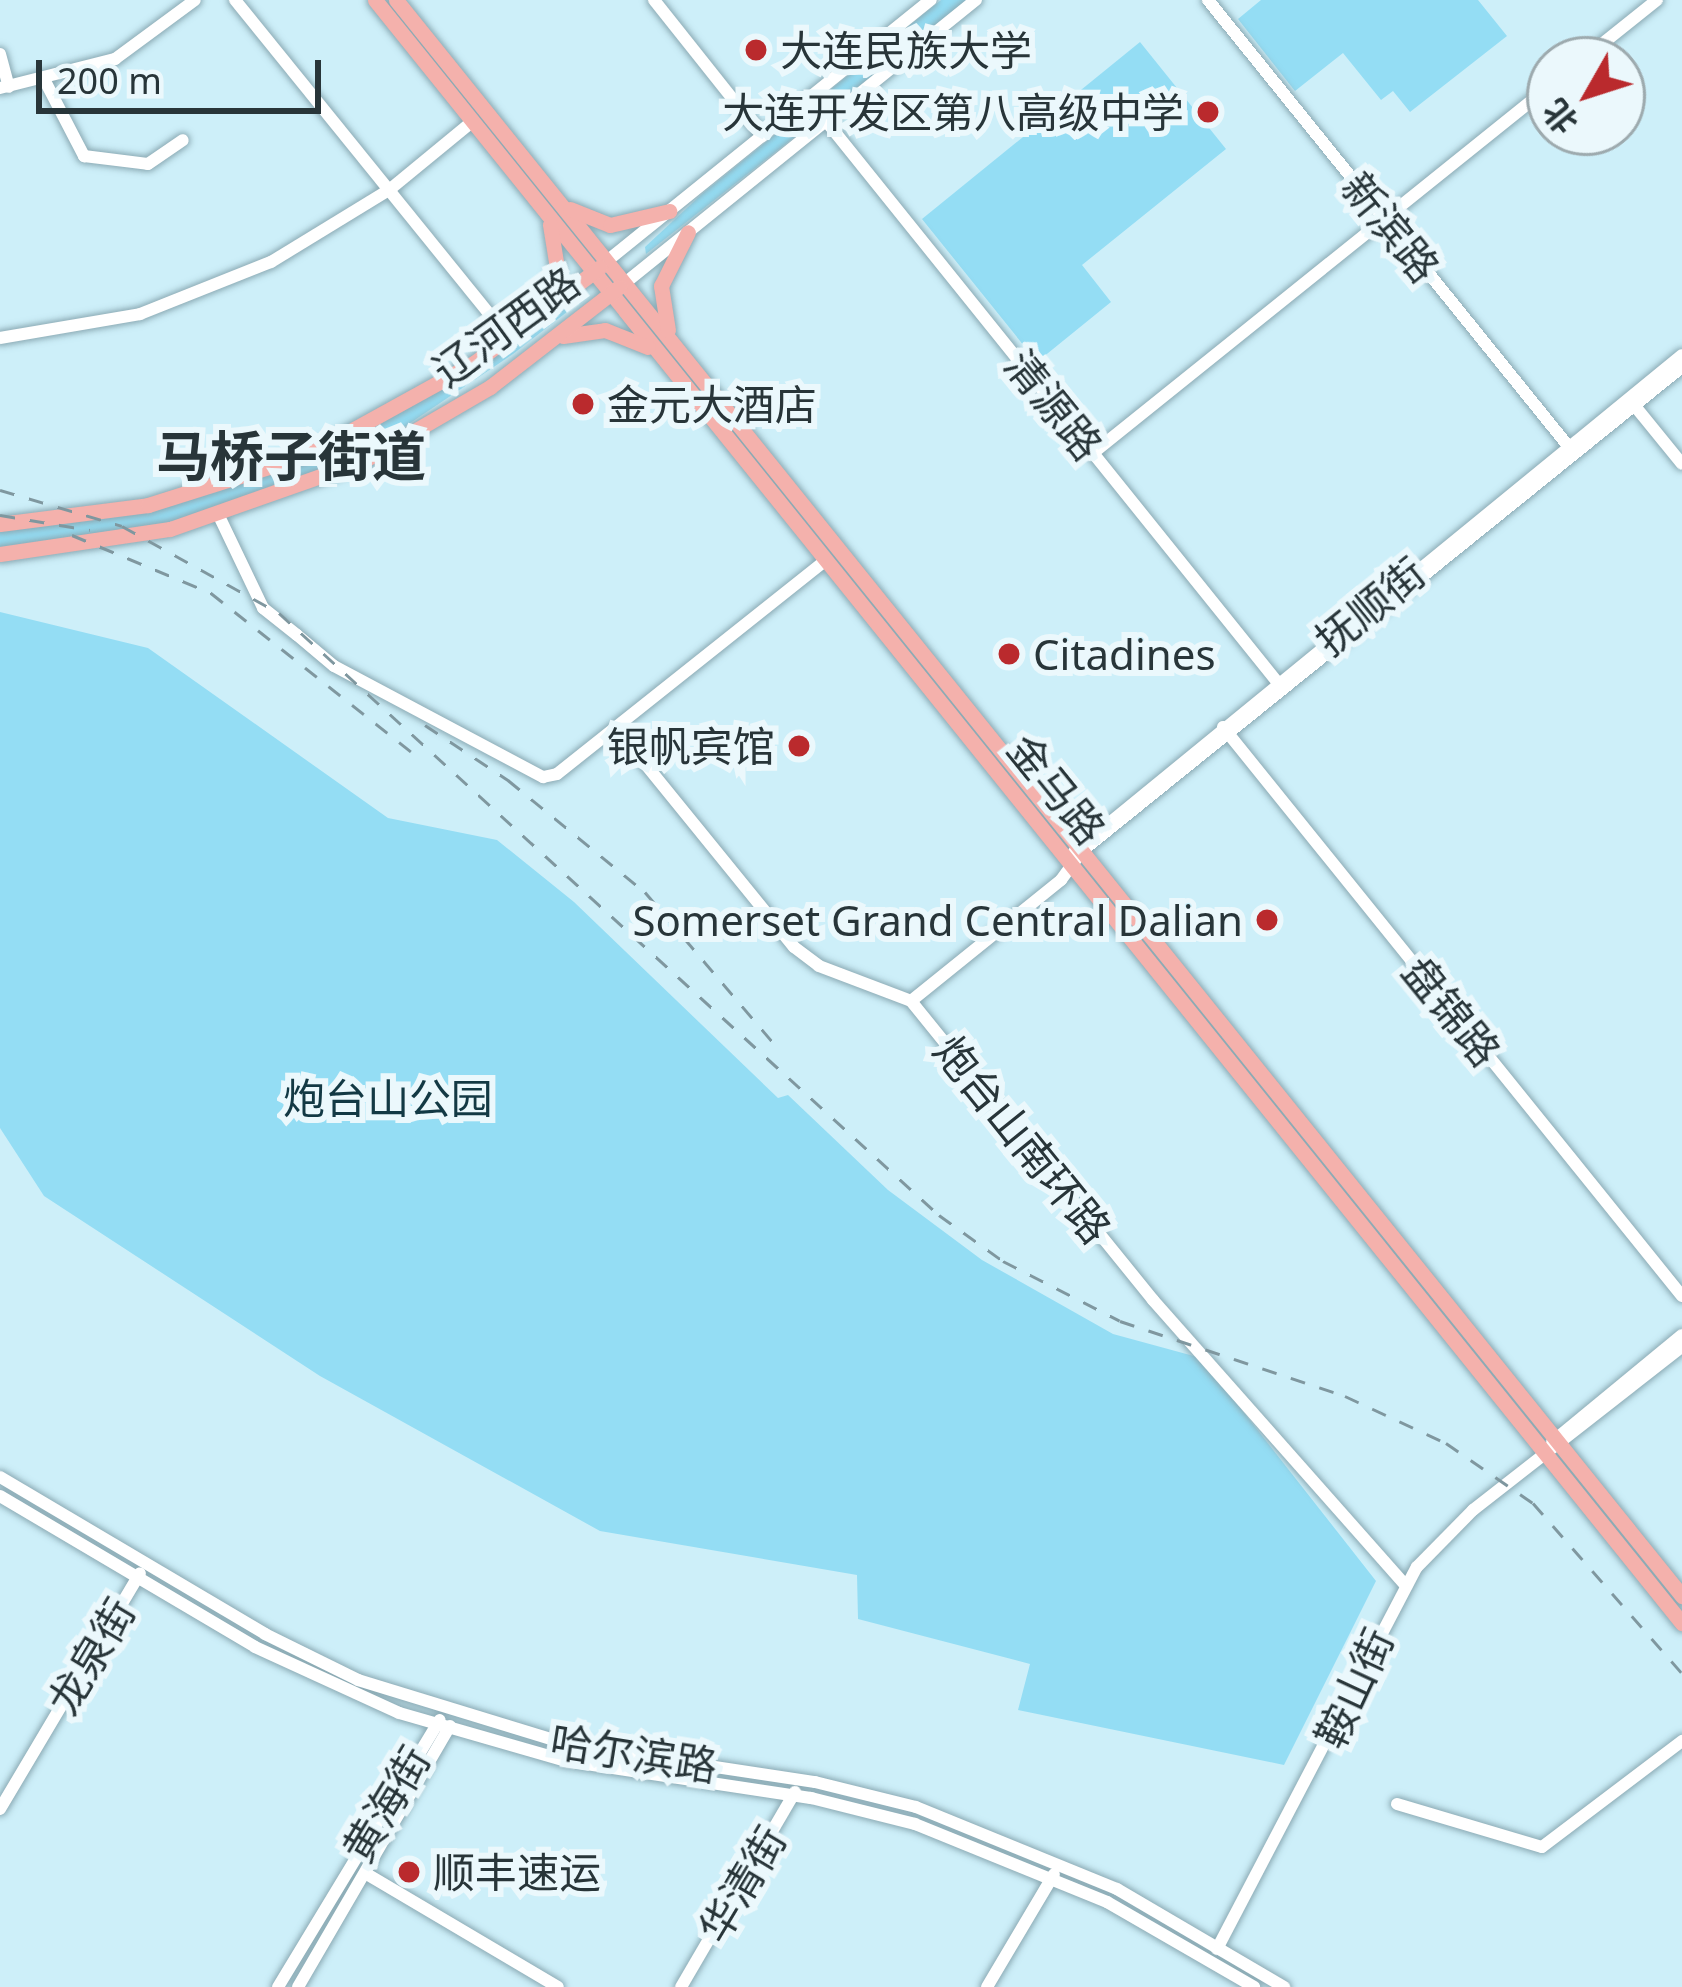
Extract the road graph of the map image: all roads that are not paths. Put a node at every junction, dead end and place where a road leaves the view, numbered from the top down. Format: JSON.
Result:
{"nodes":[{"id":1,"x":195,"y":0,"type":"edge"},
{"id":2,"x":236,"y":0,"type":"edge"},
{"id":3,"x":375,"y":0,"type":"edge"},
{"id":4,"x":397,"y":0,"type":"edge"},
{"id":5,"x":653,"y":0,"type":"edge"},
{"id":6,"x":931,"y":0,"type":"edge"},
{"id":7,"x":976,"y":0,"type":"edge"},
{"id":8,"x":1208,"y":0,"type":"edge"},
{"id":9,"x":1657,"y":0,"type":"edge"},
{"id":10,"x":1612,"y":36,"type":"edge"},
{"id":11,"x":0,"y":54,"type":"edge"},
{"id":12,"x":45,"y":81,"type":"junction"},
{"id":13,"x":4,"y":87,"type":"edge"},
{"id":14,"x":1526,"y":105,"type":"edge"},
{"id":15,"x":826,"y":121,"type":"junction"},
{"id":16,"x":473,"y":122,"type":"junction"},
{"id":17,"x":762,"y":136,"type":"junction"},
{"id":18,"x":183,"y":140,"type":"dead end"},
{"id":19,"x":389,"y":190,"type":"junction"},
{"id":20,"x":547,"y":200,"type":"junction"},
{"id":21,"x":669,"y":211,"type":"junction"},
{"id":22,"x":1384,"y":219,"type":"junction"},
{"id":23,"x":688,"y":232,"type":"junction"},
{"id":24,"x":600,"y":266,"type":"junction"},
{"id":25,"x":618,"y":288,"type":"junction"},
{"id":26,"x":567,"y":293,"type":"junction"},
{"id":27,"x":585,"y":315,"type":"junction"},
{"id":28,"x":532,"y":322,"type":"junction"},
{"id":29,"x":0,"y":338,"type":"edge"},
{"id":30,"x":510,"y":339,"type":"junction"},
{"id":31,"x":550,"y":343,"type":"junction"},
{"id":32,"x":671,"y":354,"type":"junction"},
{"id":33,"x":1682,"y":356,"type":"edge"},
{"id":34,"x":1682,"y":367,"type":"edge"},
{"id":35,"x":1632,"y":402,"type":"junction"},
{"id":36,"x":1571,"y":451,"type":"junction"},
{"id":37,"x":1093,"y":453,"type":"junction"},
{"id":38,"x":1682,"y":464,"type":"edge"},
{"id":39,"x":219,"y":516,"type":"junction"},
{"id":40,"x":0,"y":524,"type":"edge"},
{"id":41,"x":0,"y":554,"type":"edge"},
{"id":42,"x":826,"y":560,"type":"junction"},
{"id":43,"x":1280,"y":685,"type":"junction"},
{"id":44,"x":616,"y":728,"type":"junction"},
{"id":45,"x":1225,"y":729,"type":"junction"},
{"id":46,"x":1076,"y":853,"type":"junction"},
{"id":47,"x":911,"y":1001,"type":"junction"},
{"id":48,"x":1682,"y":1296,"type":"edge"},
{"id":49,"x":1682,"y":1335,"type":"edge"},
{"id":50,"x":1682,"y":1347,"type":"edge"},
{"id":51,"x":1553,"y":1445,"type":"junction"},
{"id":52,"x":0,"y":1477,"type":"edge"},
{"id":53,"x":0,"y":1496,"type":"edge"},
{"id":54,"x":146,"y":1564,"type":"junction"},
{"id":55,"x":138,"y":1577,"type":"junction"},
{"id":56,"x":1406,"y":1586,"type":"junction"},
{"id":57,"x":1682,"y":1596,"type":"edge"},
{"id":58,"x":1682,"y":1623,"type":"edge"},
{"id":59,"x":451,"y":1713,"type":"junction"},
{"id":60,"x":434,"y":1724,"type":"junction"},
{"id":61,"x":450,"y":1730,"type":"junction"},
{"id":62,"x":1682,"y":1741,"type":"edge"},
{"id":63,"x":796,"y":1778,"type":"junction"},
{"id":64,"x":795,"y":1795,"type":"junction"},
{"id":65,"x":1397,"y":1804,"type":"dead end"},
{"id":66,"x":0,"y":1810,"type":"edge"},
{"id":67,"x":1061,"y":1862,"type":"junction"},
{"id":68,"x":365,"y":1874,"type":"junction"},
{"id":69,"x":1052,"y":1876,"type":"junction"},
{"id":70,"x":1218,"y":1947,"type":"junction"},
{"id":71,"x":1210,"y":1961,"type":"junction"},
{"id":72,"x":278,"y":1987,"type":"edge"},
{"id":73,"x":298,"y":1987,"type":"edge"},
{"id":74,"x":558,"y":1987,"type":"edge"},
{"id":75,"x":681,"y":1987,"type":"edge"},
{"id":76,"x":987,"y":1987,"type":"edge"},
{"id":77,"x":1254,"y":1987,"type":"edge"},
{"id":78,"x":1284,"y":1987,"type":"edge"}],
"edges":[{"from":1,"to":12,"type":"street"},
{"from":2,"to":19,"type":"street"},
{"from":3,"to":16,"type":"main road","name":"金马路"},
{"from":4,"to":20,"type":"main road","name":"金马路"},
{"from":5,"to":17,"type":"street"},
{"from":6,"to":17,"type":"street","name":"辽河西路"},
{"from":7,"to":15,"type":"street","name":"辽河西路"},
{"from":8,"to":22,"type":"street","name":"新滨路"},
{"from":9,"to":10,"type":"street"},
{"from":11,"to":13,"type":"street"},
{"from":12,"to":13,"type":"street"},
{"from":12,"to":18,"type":"street"},
{"from":14,"to":22,"type":"street"},
{"from":15,"to":23,"type":"street","name":"辽河西路"},
{"from":15,"to":37,"type":"street","name":"清源路"},
{"from":16,"to":19,"type":"street"},
{"from":16,"to":20,"type":"main road","name":"金马路"},
{"from":17,"to":21,"type":"street","name":"辽河西路"},
{"from":19,"to":29,"type":"street"},
{"from":19,"to":30,"type":"street"},
{"from":20,"to":21,"type":"main road"},
{"from":20,"to":24,"type":"main road","name":"金马路"},
{"from":20,"to":28,"type":"main road"},
{"from":21,"to":24,"type":"street","name":"辽河西路"},
{"from":22,"to":36,"type":"street","name":"新滨路"},
{"from":22,"to":37,"type":"street"},
{"from":23,"to":25,"type":"street","name":"辽河西路"},
{"from":23,"to":32,"type":"main road"},
{"from":24,"to":25,"type":"main road","name":"金马路"},
{"from":24,"to":26,"type":"main road","name":"辽河西路"},
{"from":25,"to":27,"type":"main road","name":"辽河西路"},
{"from":25,"to":32,"type":"main road","name":"金马路"},
{"from":26,"to":27,"type":"main road"},
{"from":26,"to":28,"type":"main road","name":"辽河西路"},
{"from":27,"to":31,"type":"main road","name":"辽河西路"},
{"from":28,"to":30,"type":"main road","name":"辽河西路"},
{"from":30,"to":40,"type":"main road","name":"辽河西路"},
{"from":31,"to":32,"type":"main road"},
{"from":31,"to":39,"type":"main road","name":"辽河西路"},
{"from":32,"to":42,"type":"main road","name":"金马路"},
{"from":32,"to":46,"type":"main road","name":"金马路"},
{"from":33,"to":35,"type":"street","name":"抚顺街"},
{"from":34,"to":35,"type":"street","name":"抚顺街"},
{"from":35,"to":36,"type":"street","name":"抚顺街"},
{"from":35,"to":38,"type":"street"},
{"from":36,"to":43,"type":"street","name":"抚顺街"},
{"from":37,"to":43,"type":"street","name":"清源路"},
{"from":39,"to":41,"type":"main road","name":"辽河西路"},
{"from":39,"to":44,"type":"street"},
{"from":42,"to":44,"type":"street"},
{"from":42,"to":46,"type":"main road","name":"金马路"},
{"from":43,"to":45,"type":"street","name":"抚顺街"},
{"from":44,"to":47,"type":"street","name":"炮台山南环路"},
{"from":45,"to":46,"type":"street","name":"抚顺街"},
{"from":45,"to":48,"type":"street","name":"盘锦路"},
{"from":46,"to":47,"type":"street","name":"抚顺街"},
{"from":46,"to":51,"type":"main road","name":"金马路"},
{"from":47,"to":56,"type":"street","name":"炮台山南环路"},
{"from":49,"to":51,"type":"street","name":"鞍山街"},
{"from":50,"to":51,"type":"street","name":"鞍山街"},
{"from":51,"to":56,"type":"street","name":"鞍山街"},
{"from":51,"to":57,"type":"main road","name":"金马路"},
{"from":51,"to":58,"type":"main road","name":"金马路"},
{"from":52,"to":54,"type":"street","name":"哈尔滨路"},
{"from":53,"to":55,"type":"street","name":"哈尔滨路"},
{"from":54,"to":55,"type":"street","name":"龙泉街"},
{"from":54,"to":59,"type":"street","name":"哈尔滨路"},
{"from":55,"to":60,"type":"street","name":"哈尔滨路"},
{"from":55,"to":66,"type":"street","name":"龙泉街"},
{"from":56,"to":70,"type":"street","name":"鞍山街"},
{"from":59,"to":60,"type":"street","name":"黄海街"},
{"from":59,"to":61,"type":"street","name":"黄海街"},
{"from":59,"to":63,"type":"street","name":"哈尔滨路"},
{"from":60,"to":61,"type":"street","name":"哈尔滨路"},
{"from":60,"to":72,"type":"street","name":"黄海街"},
{"from":61,"to":64,"type":"street","name":"哈尔滨路"},
{"from":61,"to":68,"type":"street","name":"黄海街"},
{"from":62,"to":65,"type":"street"},
{"from":63,"to":64,"type":"street","name":"华清街"},
{"from":63,"to":67,"type":"street","name":"哈尔滨路"},
{"from":64,"to":69,"type":"street","name":"哈尔滨路"},
{"from":64,"to":75,"type":"street","name":"华清街"},
{"from":67,"to":69,"type":"street"},
{"from":67,"to":70,"type":"street","name":"哈尔滨路"},
{"from":68,"to":73,"type":"street","name":"黄海街"},
{"from":68,"to":74,"type":"street"},
{"from":69,"to":71,"type":"street","name":"哈尔滨路"},
{"from":69,"to":76,"type":"street"},
{"from":70,"to":71,"type":"street","name":"鞍山街"},
{"from":70,"to":78,"type":"street","name":"哈尔滨路"},
{"from":71,"to":77,"type":"street","name":"哈尔滨路"}]}
